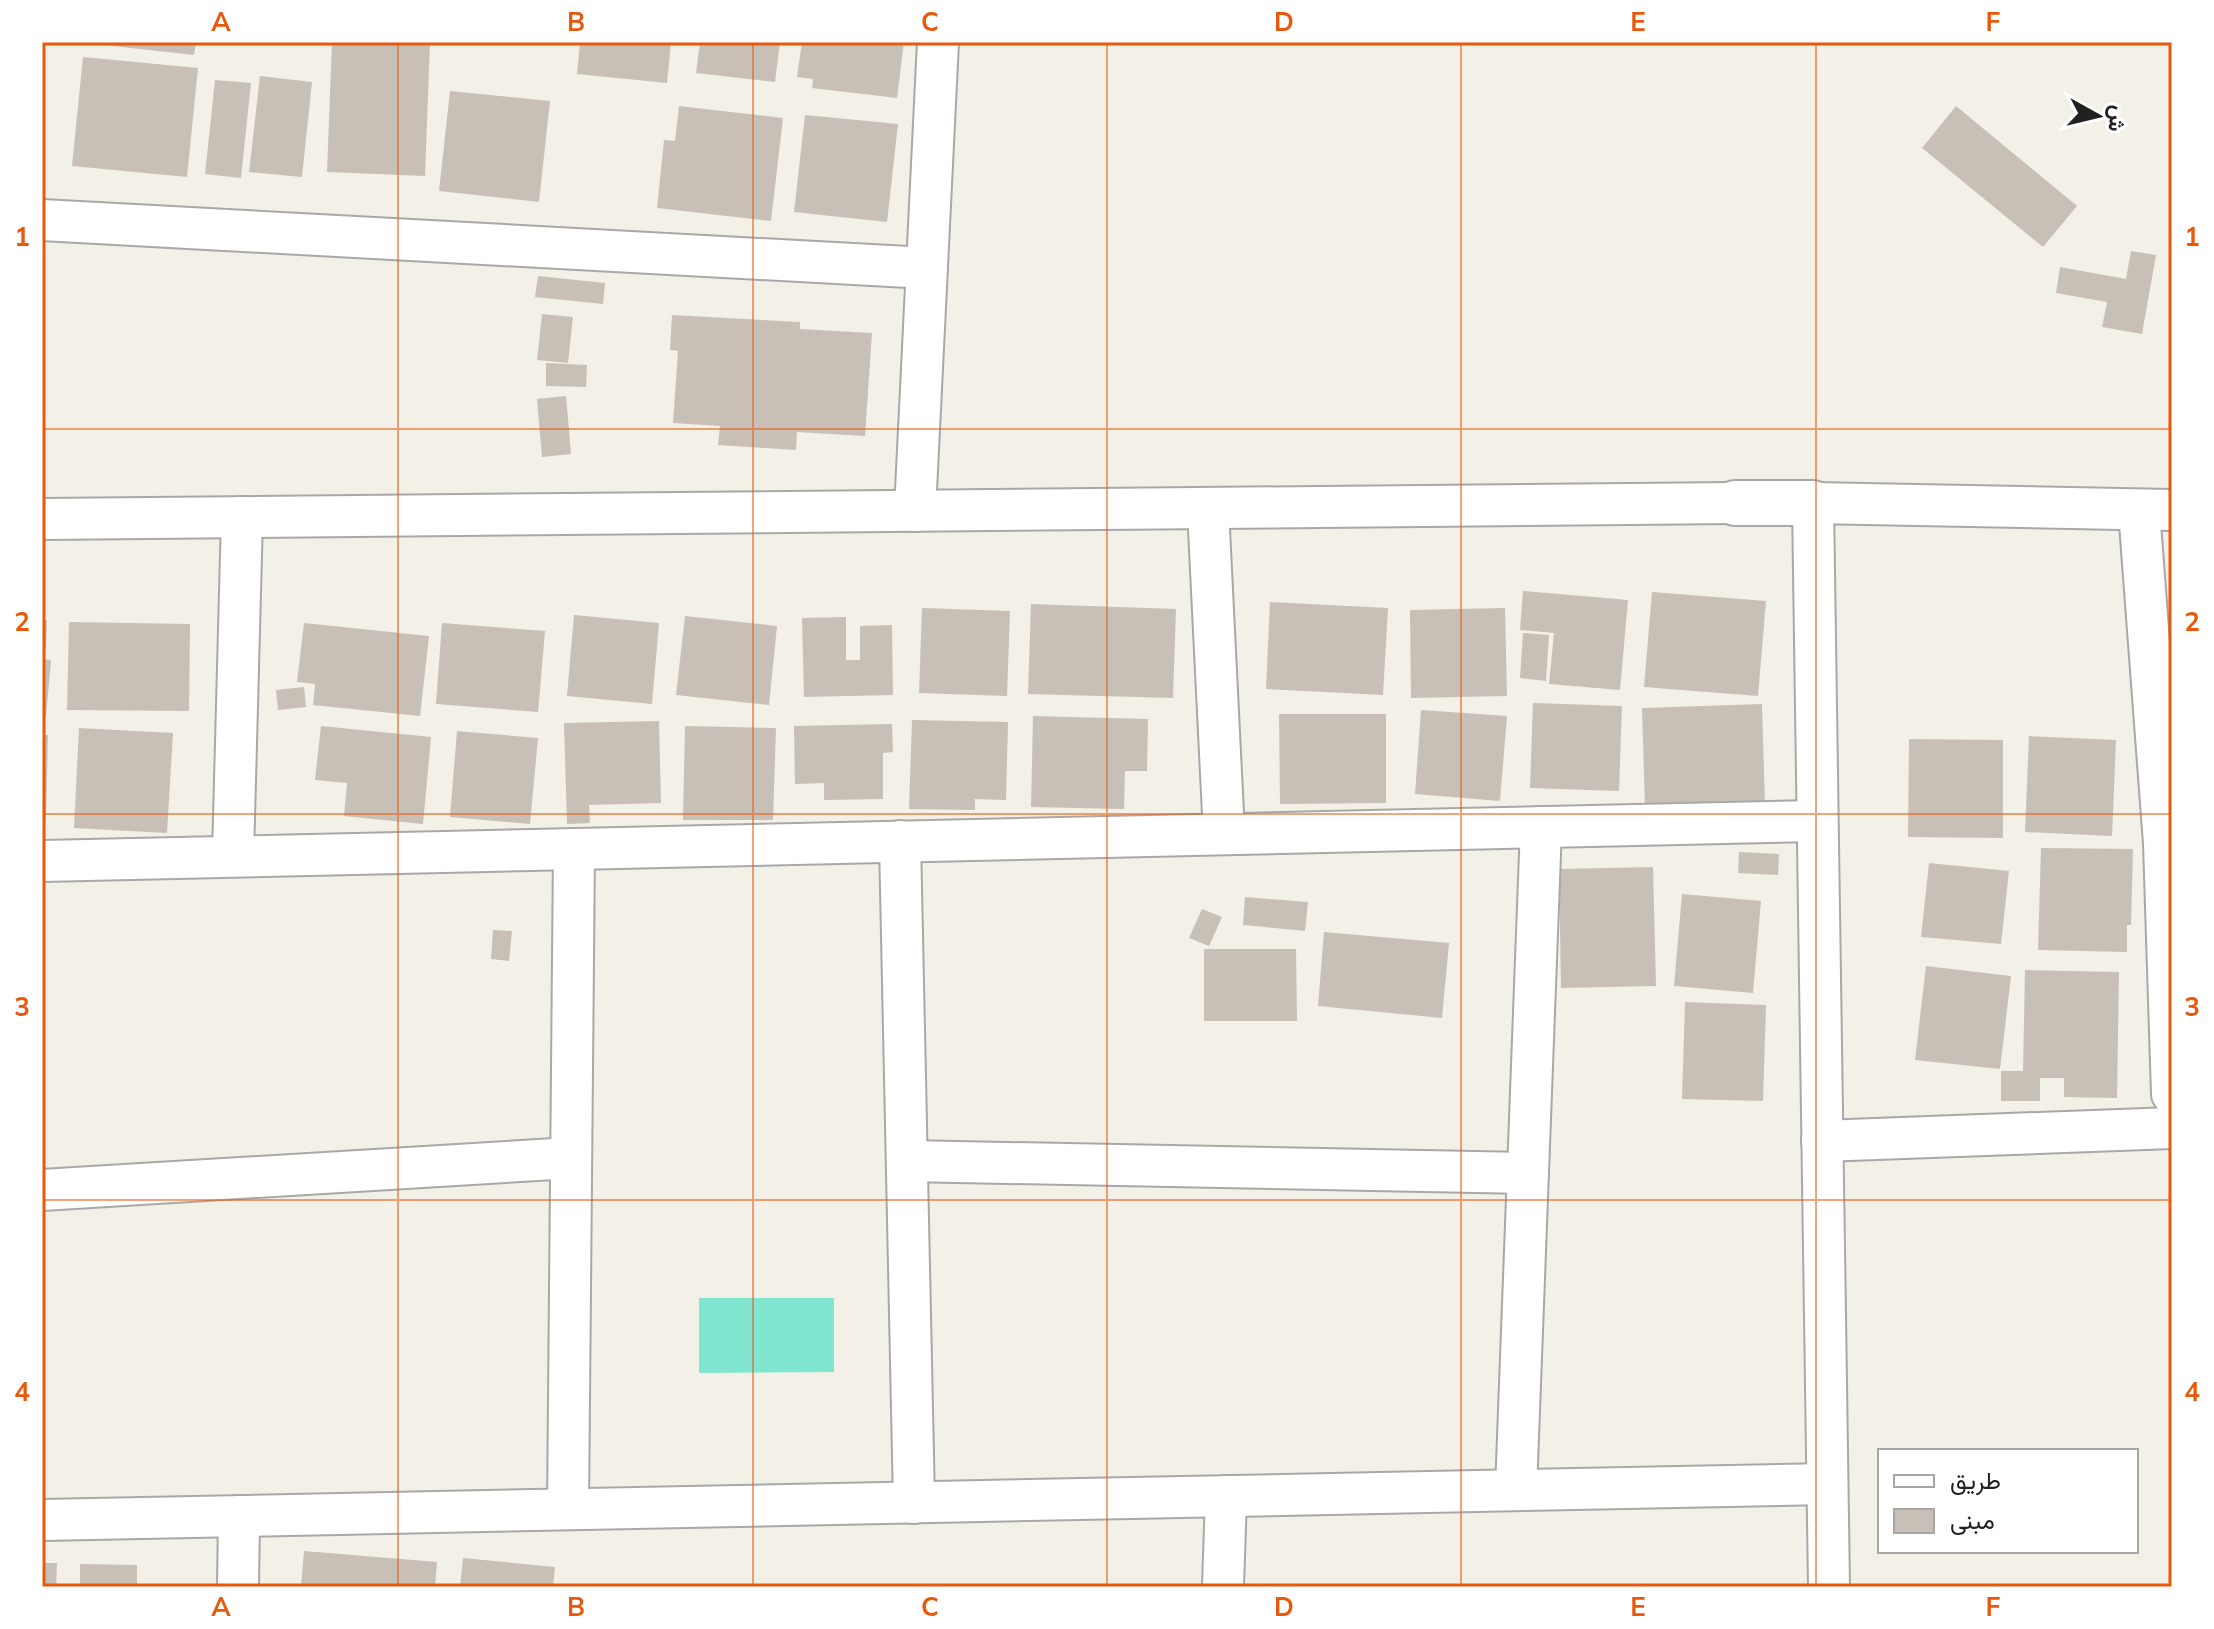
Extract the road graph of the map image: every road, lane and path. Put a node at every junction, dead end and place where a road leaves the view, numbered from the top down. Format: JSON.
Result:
{"nodes":[{"id":1,"x":938,"y":42,"type":"edge"},
{"id":2,"x":42,"y":220,"type":"edge"},
{"id":3,"x":927,"y":268,"type":"junction"},
{"id":4,"x":1735,"y":503,"type":"joint"},
{"id":5,"x":1813,"y":503,"type":"junction"},
{"id":6,"x":1208,"y":509,"type":"junction"},
{"id":7,"x":2156,"y":510,"type":"edge"},
{"id":8,"x":915,"y":511,"type":"junction"},
{"id":9,"x":242,"y":517,"type":"junction"},
{"id":10,"x":42,"y":519,"type":"edge"},
{"id":11,"x":1816,"y":821,"type":"junction"},
{"id":12,"x":1541,"y":827,"type":"junction"},
{"id":13,"x":1224,"y":834,"type":"junction"},
{"id":14,"x":900,"y":841,"type":"junction"},
{"id":15,"x":2168,"y":843,"type":"edge"},
{"id":16,"x":574,"y":849,"type":"junction"},
{"id":17,"x":233,"y":856,"type":"junction"},
{"id":18,"x":42,"y":861,"type":"edge"},
{"id":19,"x":2172,"y":1094,"type":"edge"},
{"id":20,"x":2172,"y":1128,"type":"edge"},
{"id":21,"x":1822,"y":1141,"type":"junction"},
{"id":22,"x":571,"y":1158,"type":"junction"},
{"id":23,"x":907,"y":1161,"type":"junction"},
{"id":24,"x":1528,"y":1173,"type":"junction"},
{"id":25,"x":42,"y":1190,"type":"edge"},
{"id":26,"x":1827,"y":1484,"type":"junction"},
{"id":27,"x":1516,"y":1490,"type":"junction"},
{"id":28,"x":1226,"y":1496,"type":"junction"},
{"id":29,"x":914,"y":1503,"type":"junction"},
{"id":30,"x":568,"y":1509,"type":"junction"},
{"id":31,"x":239,"y":1516,"type":"junction"},
{"id":32,"x":42,"y":1520,"type":"edge"},
{"id":33,"x":238,"y":1587,"type":"edge"},
{"id":34,"x":1223,"y":1587,"type":"edge"},
{"id":35,"x":1829,"y":1587,"type":"edge"}],
"edges":[{"from":1,"to":3,"type":"street"},
{"from":2,"to":3,"type":"street"},
{"from":3,"to":8,"type":"street"},
{"from":4,"to":5,"type":"street"},
{"from":4,"to":6,"type":"street"},
{"from":5,"to":7,"type":"street"},
{"from":5,"to":11,"type":"street"},
{"from":6,"to":8,"type":"street"},
{"from":6,"to":13,"type":"street"},
{"from":7,"to":15,"type":"street"},
{"from":8,"to":9,"type":"street"},
{"from":9,"to":10,"type":"street"},
{"from":9,"to":17,"type":"street"},
{"from":11,"to":12,"type":"street"},
{"from":11,"to":21,"type":"street"},
{"from":12,"to":13,"type":"street"},
{"from":12,"to":24,"type":"street"},
{"from":13,"to":14,"type":"street"},
{"from":14,"to":16,"type":"street"},
{"from":14,"to":23,"type":"street"},
{"from":15,"to":19,"type":"street"},
{"from":16,"to":17,"type":"street"},
{"from":16,"to":22,"type":"street"},
{"from":17,"to":18,"type":"street"},
{"from":20,"to":21,"type":"street"},
{"from":21,"to":26,"type":"street"},
{"from":22,"to":25,"type":"street"},
{"from":22,"to":30,"type":"street"},
{"from":23,"to":24,"type":"street"},
{"from":23,"to":29,"type":"street"},
{"from":24,"to":27,"type":"street"},
{"from":26,"to":27,"type":"street"},
{"from":26,"to":35,"type":"street"},
{"from":27,"to":28,"type":"street"},
{"from":28,"to":29,"type":"street"},
{"from":28,"to":34,"type":"street"},
{"from":29,"to":30,"type":"street"},
{"from":30,"to":31,"type":"street"},
{"from":31,"to":32,"type":"street"},
{"from":31,"to":33,"type":"street"}]}
